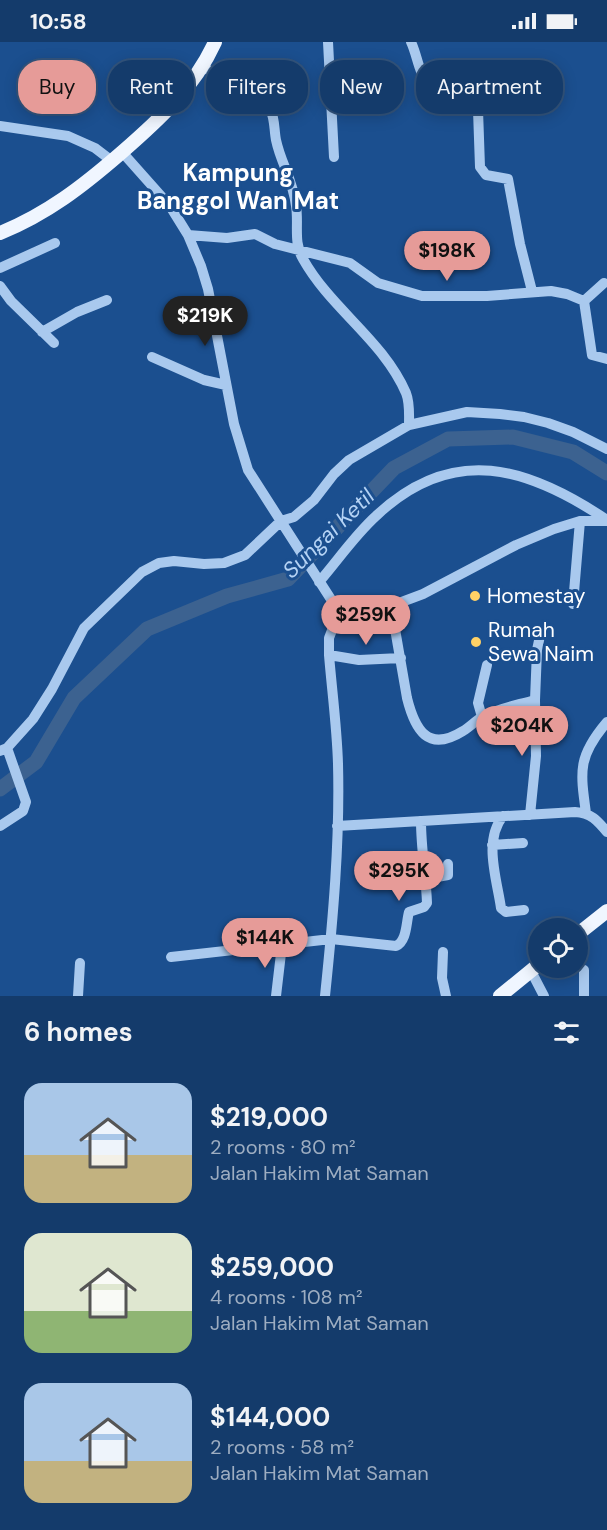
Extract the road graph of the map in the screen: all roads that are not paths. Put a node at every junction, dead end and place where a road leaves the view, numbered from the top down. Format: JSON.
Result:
{"nodes":[{"id":1,"x":215,"y":42,"type":"edge"},
{"id":2,"x":328,"y":42,"type":"edge"},
{"id":3,"x":411,"y":42,"type":"edge"},
{"id":4,"x":202,"y":67,"type":"junction"},
{"id":5,"x":0,"y":126,"type":"edge"},
{"id":6,"x":117,"y":156,"type":"junction"},
{"id":7,"x":334,"y":157,"type":"dead end"},
{"id":8,"x":0,"y":233,"type":"edge"},
{"id":9,"x":188,"y":235,"type":"junction"},
{"id":10,"x":55,"y":243,"type":"dead end"},
{"id":11,"x":298,"y":249,"type":"junction"},
{"id":12,"x":0,"y":268,"type":"edge"},
{"id":13,"x":604,"y":283,"type":"dead end"},
{"id":14,"x":0,"y":286,"type":"edge"},
{"id":15,"x":532,"y":291,"type":"junction"},
{"id":16,"x":107,"y":300,"type":"dead end"},
{"id":17,"x":584,"y":301,"type":"junction"},
{"id":18,"x":42,"y":332,"type":"junction"},
{"id":19,"x":54,"y":343,"type":"dead end"},
{"id":20,"x":152,"y":357,"type":"dead end"},
{"id":21,"x":607,"y":359,"type":"edge"},
{"id":22,"x":226,"y":385,"type":"junction"},
{"id":23,"x":409,"y":425,"type":"junction"},
{"id":24,"x":607,"y":449,"type":"edge"},
{"id":25,"x":607,"y":520,"type":"edge"},
{"id":26,"x":281,"y":521,"type":"junction"},
{"id":27,"x":580,"y":521,"type":"junction"},
{"id":28,"x":316,"y":577,"type":"junction"},
{"id":29,"x":573,"y":604,"type":"dead end"},
{"id":30,"x":391,"y":606,"type":"junction"},
{"id":31,"x":343,"y":618,"type":"junction"},
{"id":32,"x":541,"y":631,"type":"dead end"},
{"id":33,"x":329,"y":655,"type":"junction"},
{"id":34,"x":401,"y":658,"type":"junction"},
{"id":35,"x":487,"y":665,"type":"dead end"},
{"id":36,"x":535,"y":700,"type":"junction"},
{"id":37,"x":482,"y":717,"type":"junction"},
{"id":38,"x":607,"y":722,"type":"edge"},
{"id":39,"x":6,"y":752,"type":"edge"},
{"id":40,"x":585,"y":813,"type":"junction"},
{"id":41,"x":530,"y":815,"type":"junction"},
{"id":42,"x":503,"y":816,"type":"junction"},
{"id":43,"x":421,"y":821,"type":"junction"},
{"id":44,"x":0,"y":826,"type":"edge"},
{"id":45,"x":338,"y":826,"type":"junction"},
{"id":46,"x":607,"y":832,"type":"edge"},
{"id":47,"x":523,"y":843,"type":"dead end"},
{"id":48,"x":492,"y":845,"type":"junction"},
{"id":49,"x":448,"y":864,"type":"dead end"},
{"id":50,"x":426,"y":879,"type":"junction"},
{"id":51,"x":524,"y":910,"type":"dead end"},
{"id":52,"x":607,"y":911,"type":"edge"},
{"id":53,"x":588,"y":926,"type":"edge"},
{"id":54,"x":331,"y":939,"type":"junction"},
{"id":55,"x":282,"y":945,"type":"junction"},
{"id":56,"x":443,"y":952,"type":"dead end"},
{"id":57,"x":171,"y":957,"type":"dead end"},
{"id":58,"x":80,"y":963,"type":"dead end"},
{"id":59,"x":528,"y":974,"type":"edge"},
{"id":60,"x":538,"y":978,"type":"edge"},
{"id":61,"x":584,"y":978,"type":"edge"},
{"id":62,"x":78,"y":996,"type":"edge"},
{"id":63,"x":276,"y":996,"type":"edge"},
{"id":64,"x":325,"y":996,"type":"edge"},
{"id":65,"x":446,"y":996,"type":"edge"},
{"id":66,"x":500,"y":996,"type":"edge"},
{"id":67,"x":544,"y":996,"type":"edge"},
{"id":68,"x":584,"y":996,"type":"edge"}],
"edges":[{"from":1,"to":4,"type":"main road"},
{"from":2,"to":7,"type":"street"},
{"from":3,"to":15,"type":"street"},
{"from":4,"to":6,"type":"main road"},
{"from":4,"to":11,"type":"street"},
{"from":5,"to":6,"type":"street"},
{"from":6,"to":8,"type":"main road"},
{"from":6,"to":9,"type":"street"},
{"from":9,"to":11,"type":"street"},
{"from":9,"to":22,"type":"street"},
{"from":10,"to":12,"type":"street"},
{"from":11,"to":15,"type":"street"},
{"from":11,"to":23,"type":"street"},
{"from":13,"to":17,"type":"street"},
{"from":14,"to":18,"type":"street"},
{"from":15,"to":17,"type":"street"},
{"from":16,"to":18,"type":"street"},
{"from":17,"to":21,"type":"street"},
{"from":18,"to":19,"type":"street"},
{"from":20,"to":22,"type":"street"},
{"from":22,"to":26,"type":"street"},
{"from":23,"to":24,"type":"street"},
{"from":23,"to":26,"type":"street"},
{"from":25,"to":27,"type":"street"},
{"from":25,"to":28,"type":"street"},
{"from":26,"to":28,"type":"street"},
{"from":26,"to":39,"type":"street"},
{"from":27,"to":29,"type":"street"},
{"from":27,"to":30,"type":"street"},
{"from":28,"to":31,"type":"street"},
{"from":30,"to":31,"type":"street"},
{"from":30,"to":34,"type":"street"},
{"from":31,"to":33,"type":"street"},
{"from":32,"to":36,"type":"street"},
{"from":33,"to":34,"type":"street"},
{"from":33,"to":45,"type":"street"},
{"from":34,"to":37,"type":"street"},
{"from":35,"to":37,"type":"street"},
{"from":36,"to":37,"type":"street"},
{"from":36,"to":41,"type":"street"},
{"from":38,"to":40,"type":"street"},
{"from":39,"to":44,"type":"street"},
{"from":40,"to":41,"type":"street"},
{"from":40,"to":46,"type":"street"},
{"from":41,"to":42,"type":"street"},
{"from":42,"to":43,"type":"street"},
{"from":42,"to":48,"type":"street"},
{"from":43,"to":45,"type":"street"},
{"from":43,"to":50,"type":"street"},
{"from":45,"to":54,"type":"street"},
{"from":47,"to":48,"type":"street"},
{"from":48,"to":51,"type":"street"},
{"from":49,"to":50,"type":"street"},
{"from":50,"to":54,"type":"street"},
{"from":52,"to":53,"type":"main road"},
{"from":54,"to":55,"type":"street"},
{"from":54,"to":64,"type":"street"},
{"from":55,"to":57,"type":"street"},
{"from":55,"to":63,"type":"street"},
{"from":56,"to":65,"type":"street"},
{"from":58,"to":62,"type":"street"},
{"from":59,"to":66,"type":"main road"},
{"from":60,"to":67,"type":"street"},
{"from":61,"to":68,"type":"street"}]}
